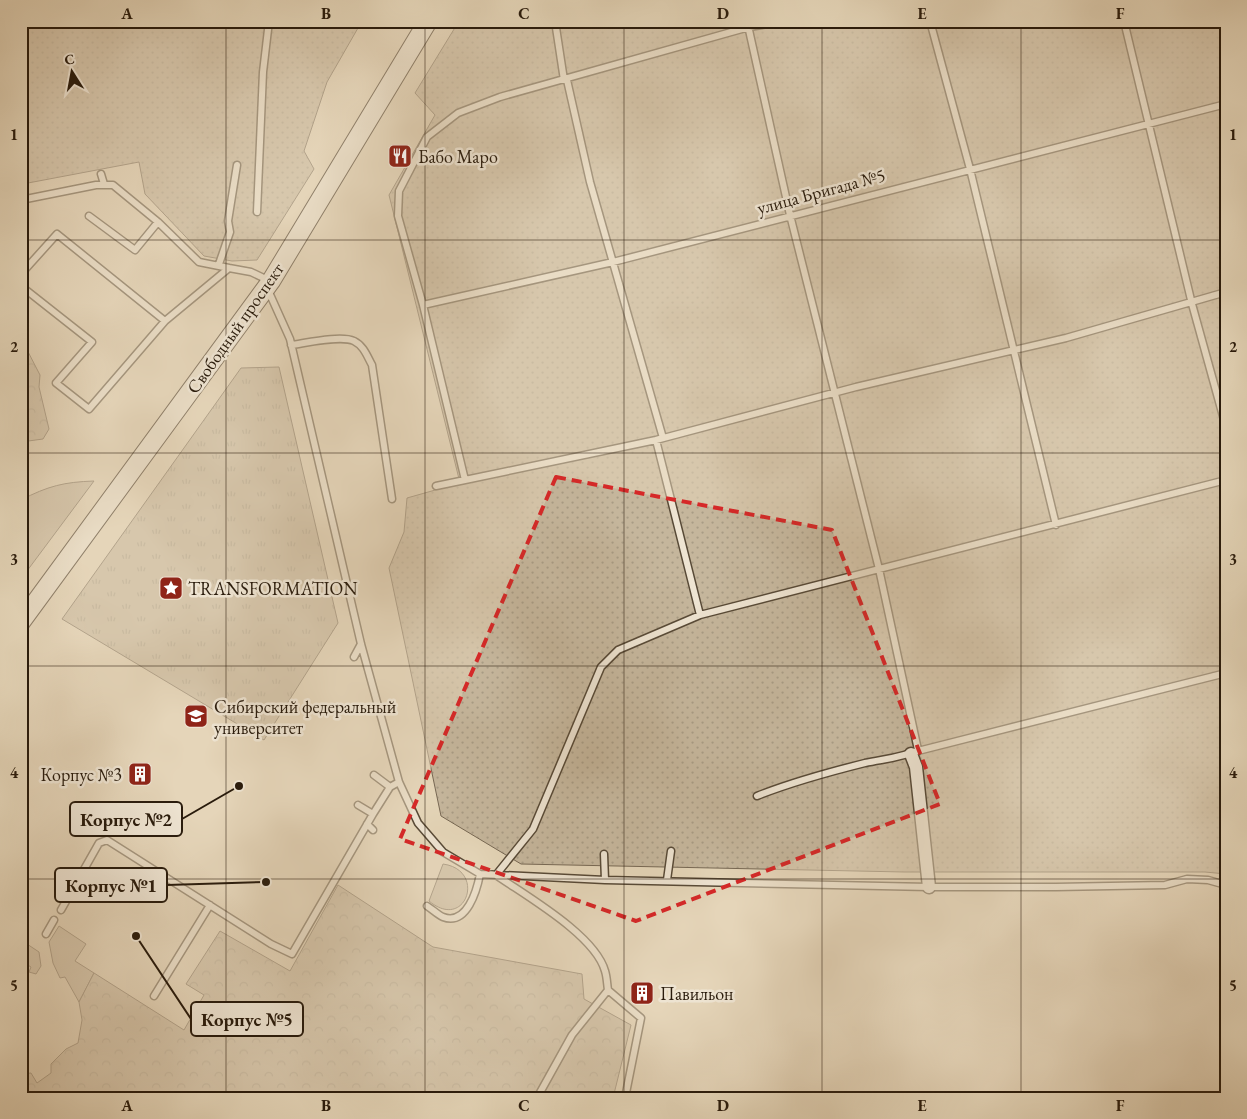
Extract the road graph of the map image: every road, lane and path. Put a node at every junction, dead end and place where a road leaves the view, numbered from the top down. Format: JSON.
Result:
{"nodes":[{"id":1,"x":269,"y":21,"type":"edge"},
{"id":2,"x":428,"y":21,"type":"edge"},
{"id":3,"x":555,"y":21,"type":"edge"},
{"id":4,"x":786,"y":21,"type":"edge"},
{"id":5,"x":930,"y":21,"type":"edge"},
{"id":6,"x":1124,"y":21,"type":"edge"},
{"id":7,"x":748,"y":24,"type":"edge"},
{"id":8,"x":566,"y":80,"type":"junction"},
{"id":9,"x":1226,"y":104,"type":"edge"},
{"id":10,"x":1149,"y":124,"type":"junction"},
{"id":11,"x":238,"y":165,"type":"dead end"},
{"id":12,"x":970,"y":168,"type":"junction"},
{"id":13,"x":101,"y":174,"type":"dead end"},
{"id":14,"x":104,"y":184,"type":"junction"},
{"id":15,"x":21,"y":200,"type":"edge"},
{"id":16,"x":257,"y":212,"type":"dead end"},
{"id":17,"x":790,"y":215,"type":"junction"},
{"id":18,"x":89,"y":216,"type":"dead end"},
{"id":19,"x":158,"y":222,"type":"junction"},
{"id":20,"x":614,"y":262,"type":"junction"},
{"id":21,"x":219,"y":264,"type":"junction"},
{"id":22,"x":228,"y":268,"type":"junction"},
{"id":23,"x":21,"y":274,"type":"edge"},
{"id":24,"x":269,"y":284,"type":"junction"},
{"id":25,"x":21,"y":286,"type":"edge"},
{"id":26,"x":1226,"y":292,"type":"edge"},
{"id":27,"x":1192,"y":302,"type":"junction"},
{"id":28,"x":422,"y":305,"type":"junction"},
{"id":29,"x":165,"y":321,"type":"junction"},
{"id":30,"x":291,"y":345,"type":"junction"},
{"id":31,"x":1014,"y":349,"type":"junction"},
{"id":32,"x":836,"y":393,"type":"junction"},
{"id":33,"x":1226,"y":427,"type":"edge"},
{"id":34,"x":663,"y":438,"type":"junction"},
{"id":35,"x":656,"y":440,"type":"junction"},
{"id":36,"x":465,"y":480,"type":"junction"},
{"id":37,"x":1226,"y":480,"type":"edge"},
{"id":38,"x":436,"y":486,"type":"dead end"},
{"id":39,"x":392,"y":500,"type":"dead end"},
{"id":40,"x":1056,"y":525,"type":"junction"},
{"id":41,"x":879,"y":569,"type":"junction"},
{"id":42,"x":700,"y":615,"type":"junction"},
{"id":43,"x":21,"y":622,"type":"edge"},
{"id":44,"x":361,"y":644,"type":"junction"},
{"id":45,"x":354,"y":657,"type":"dead end"},
{"id":46,"x":1226,"y":673,"type":"edge"},
{"id":47,"x":914,"y":752,"type":"junction"},
{"id":48,"x":374,"y":776,"type":"dead end"},
{"id":49,"x":399,"y":782,"type":"junction"},
{"id":50,"x":390,"y":787,"type":"junction"},
{"id":51,"x":757,"y":796,"type":"dead end"},
{"id":52,"x":358,"y":805,"type":"dead end"},
{"id":53,"x":372,"y":814,"type":"junction"},
{"id":54,"x":367,"y":824,"type":"junction"},
{"id":55,"x":373,"y":830,"type":"dead end"},
{"id":56,"x":671,"y":850,"type":"dead end"},
{"id":57,"x":604,"y":854,"type":"dead end"},
{"id":58,"x":480,"y":874,"type":"junction"},
{"id":59,"x":496,"y":875,"type":"junction"},
{"id":60,"x":605,"y":880,"type":"junction"},
{"id":61,"x":667,"y":880,"type":"junction"},
{"id":62,"x":1226,"y":885,"type":"edge"},
{"id":63,"x":929,"y":887,"type":"junction"},
{"id":64,"x":210,"y":905,"type":"junction"},
{"id":65,"x":427,"y":906,"type":"dead end"},
{"id":66,"x":61,"y":910,"type":"dead end"},
{"id":67,"x":54,"y":920,"type":"dead end"},
{"id":68,"x":46,"y":934,"type":"dead end"},
{"id":69,"x":608,"y":990,"type":"junction"},
{"id":70,"x":154,"y":996,"type":"dead end"},
{"id":71,"x":537,"y":1098,"type":"edge"},
{"id":72,"x":625,"y":1098,"type":"edge"}],
"edges":[{"from":1,"to":16,"type":"lane"},
{"from":2,"to":24,"type":"main road","name":"Свободный проспект"},
{"from":3,"to":8,"type":"lane"},
{"from":4,"to":7,"type":"lane"},
{"from":5,"to":12,"type":"lane"},
{"from":6,"to":10,"type":"lane"},
{"from":7,"to":8,"type":"lane"},
{"from":7,"to":17,"type":"lane"},
{"from":8,"to":20,"type":"lane"},
{"from":8,"to":28,"type":"lane"},
{"from":9,"to":10,"type":"lane","name":"улица Бригада №5"},
{"from":10,"to":12,"type":"lane","name":"улица Бригада №5"},
{"from":10,"to":27,"type":"lane"},
{"from":11,"to":21,"type":"lane"},
{"from":12,"to":17,"type":"lane","name":"улица Бригада №5"},
{"from":12,"to":31,"type":"lane"},
{"from":13,"to":14,"type":"lane"},
{"from":14,"to":15,"type":"lane"},
{"from":14,"to":19,"type":"lane"},
{"from":17,"to":20,"type":"lane","name":"улица Бригада №5"},
{"from":17,"to":32,"type":"lane"},
{"from":18,"to":19,"type":"lane"},
{"from":19,"to":21,"type":"lane"},
{"from":20,"to":28,"type":"lane","name":"улица Бригада №5"},
{"from":20,"to":34,"type":"lane"},
{"from":21,"to":22,"type":"lane"},
{"from":22,"to":24,"type":"lane"},
{"from":22,"to":29,"type":"lane"},
{"from":23,"to":29,"type":"lane"},
{"from":24,"to":30,"type":"lane"},
{"from":24,"to":43,"type":"main road","name":"Свободный проспект"},
{"from":25,"to":29,"type":"lane"},
{"from":26,"to":27,"type":"lane"},
{"from":27,"to":31,"type":"lane"},
{"from":27,"to":33,"type":"lane"},
{"from":28,"to":36,"type":"lane"},
{"from":30,"to":39,"type":"lane"},
{"from":30,"to":44,"type":"lane"},
{"from":31,"to":32,"type":"lane"},
{"from":31,"to":40,"type":"lane"},
{"from":32,"to":34,"type":"lane"},
{"from":32,"to":41,"type":"lane"},
{"from":34,"to":35,"type":"lane"},
{"from":35,"to":36,"type":"lane"},
{"from":35,"to":42,"type":"lane"},
{"from":36,"to":38,"type":"lane"},
{"from":37,"to":40,"type":"lane"},
{"from":40,"to":41,"type":"lane"},
{"from":41,"to":42,"type":"lane"},
{"from":41,"to":47,"type":"lane"},
{"from":42,"to":59,"type":"lane"},
{"from":44,"to":45,"type":"lane"},
{"from":44,"to":49,"type":"lane"},
{"from":46,"to":47,"type":"lane"},
{"from":47,"to":51,"type":"lane"},
{"from":47,"to":63,"type":"street"},
{"from":48,"to":50,"type":"lane"},
{"from":49,"to":50,"type":"lane"},
{"from":49,"to":58,"type":"lane"},
{"from":50,"to":53,"type":"lane"},
{"from":52,"to":53,"type":"lane"},
{"from":53,"to":54,"type":"lane"},
{"from":54,"to":55,"type":"lane"},
{"from":54,"to":64,"type":"lane"},
{"from":56,"to":61,"type":"lane"},
{"from":57,"to":60,"type":"lane"},
{"from":58,"to":59,"type":"lane"},
{"from":58,"to":65,"type":"lane"},
{"from":59,"to":60,"type":"lane"},
{"from":59,"to":69,"type":"lane"},
{"from":60,"to":61,"type":"lane"},
{"from":61,"to":63,"type":"lane"},
{"from":62,"to":63,"type":"lane"},
{"from":64,"to":66,"type":"lane"},
{"from":64,"to":70,"type":"lane"},
{"from":67,"to":68,"type":"lane"},
{"from":69,"to":71,"type":"lane"},
{"from":69,"to":72,"type":"lane"}]}
